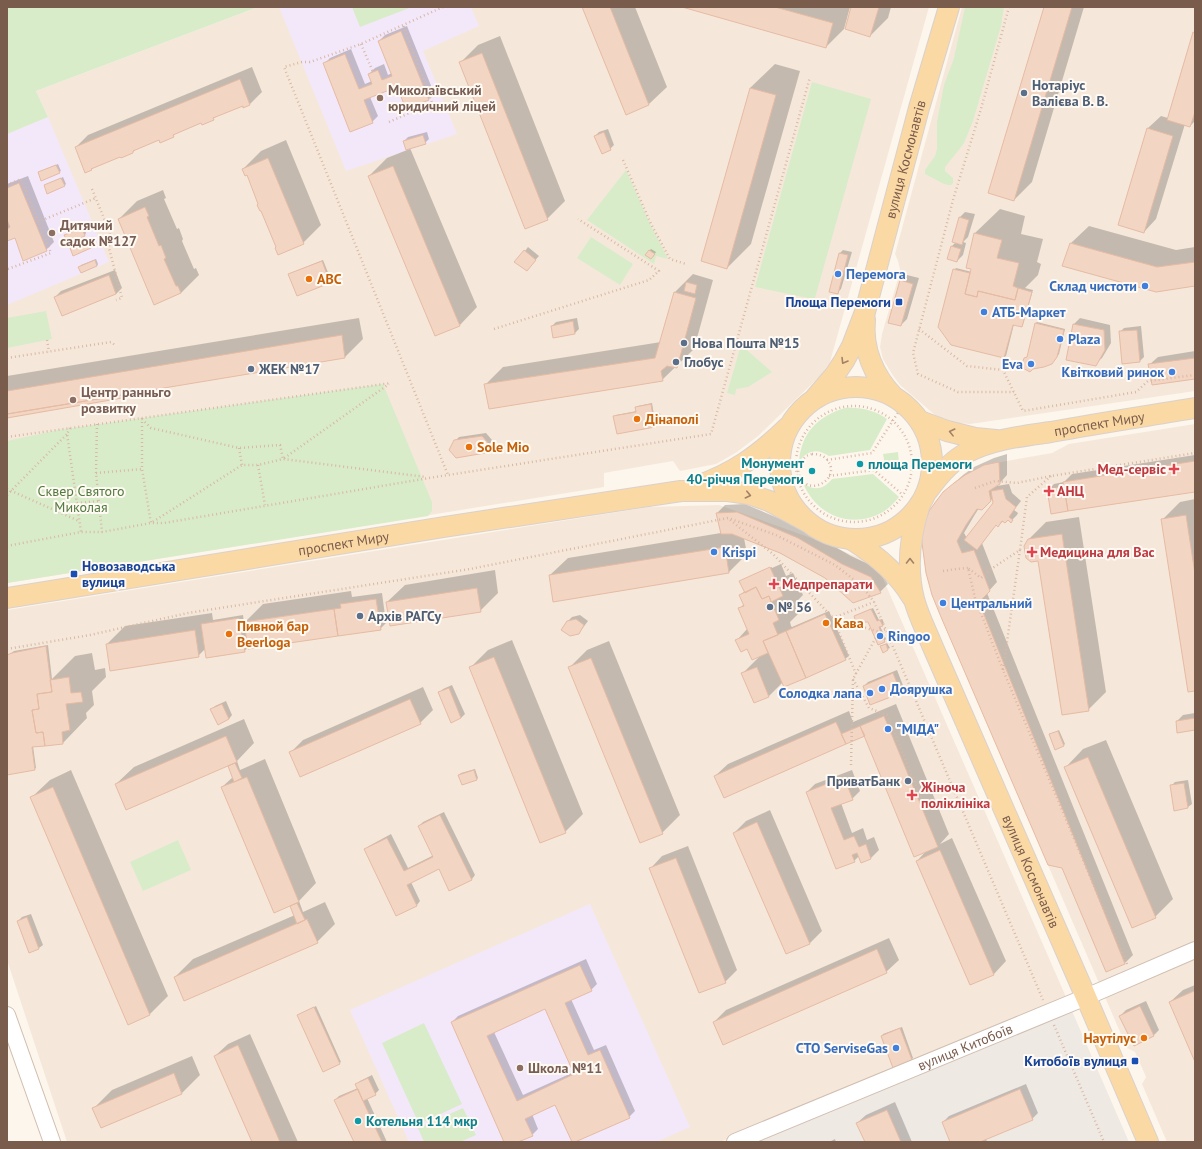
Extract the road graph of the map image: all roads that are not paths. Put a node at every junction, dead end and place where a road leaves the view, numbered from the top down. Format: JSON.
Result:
{"nodes":[{"id":1,"x":949,"y":7,"type":"edge"},
{"id":2,"x":865,"y":312,"type":"junction"},
{"id":3,"x":899,"y":400,"type":"junction"},
{"id":4,"x":810,"y":402,"type":"junction"},
{"id":5,"x":1195,"y":408,"type":"edge"},
{"id":6,"x":920,"y":421,"type":"junction"},
{"id":7,"x":791,"y":424,"type":"junction"},
{"id":8,"x":1004,"y":440,"type":"junction"},
{"id":9,"x":681,"y":491,"type":"junction"},
{"id":10,"x":921,"y":502,"type":"junction"},
{"id":11,"x":806,"y":521,"type":"junction"},
{"id":12,"x":852,"y":540,"type":"junction"},
{"id":13,"x":7,"y":598,"type":"edge"},
{"id":14,"x":914,"y":600,"type":"junction"},
{"id":15,"x":1195,"y":950,"type":"edge"},
{"id":16,"x":1086,"y":997,"type":"junction"},
{"id":17,"x":7,"y":1015,"type":"edge"},
{"id":18,"x":52,"y":1142,"type":"edge"},
{"id":19,"x":735,"y":1142,"type":"edge"},
{"id":20,"x":1148,"y":1142,"type":"edge"}],
"edges":[{"from":1,"to":2,"type":"main road","name":"вулиця Космонавтів"},
{"from":2,"to":3,"type":"main road","name":"вулиця Космонавтів"},
{"from":2,"to":4,"type":"main road","name":"вулиця Космонавтів","one_way":true},
{"from":3,"to":4,"type":"main road"},
{"from":3,"to":6,"type":"main road","name":"вулиця Космонавтів"},
{"from":4,"to":7,"type":"main road","name":"вулиця Космонавтів"},
{"from":5,"to":8,"type":"main road","name":"проспект Миру"},
{"from":8,"to":6,"type":"main road","name":"проспект Миру","one_way":true},
{"from":6,"to":10,"type":"main road","name":"вулиця Космонавтів"},
{"from":7,"to":9,"type":"main road","name":"проспект Миру"},
{"from":7,"to":11,"type":"main road"},
{"from":8,"to":10,"type":"main road","name":"проспект Миру"},
{"from":9,"to":11,"type":"main road","name":"проспект Миру","one_way":true},
{"from":9,"to":13,"type":"main road","name":"проспект Миру"},
{"from":10,"to":12,"type":"main road","name":"проспект Миру"},
{"from":14,"to":10,"type":"main road","name":"вулиця Космонавтів","one_way":true},
{"from":11,"to":12,"type":"main road"},
{"from":12,"to":14,"type":"main road","name":"вулиця Космонавтів"},
{"from":14,"to":16,"type":"main road","name":"вулиця Космонавтів"},
{"from":15,"to":16,"type":"street","name":"вулиця Китобоїв"},
{"from":16,"to":19,"type":"street","name":"вулиця Китобоїв"},
{"from":16,"to":20,"type":"main road","name":"вулиця Космонавтів"},
{"from":17,"to":18,"type":"street"}]}
